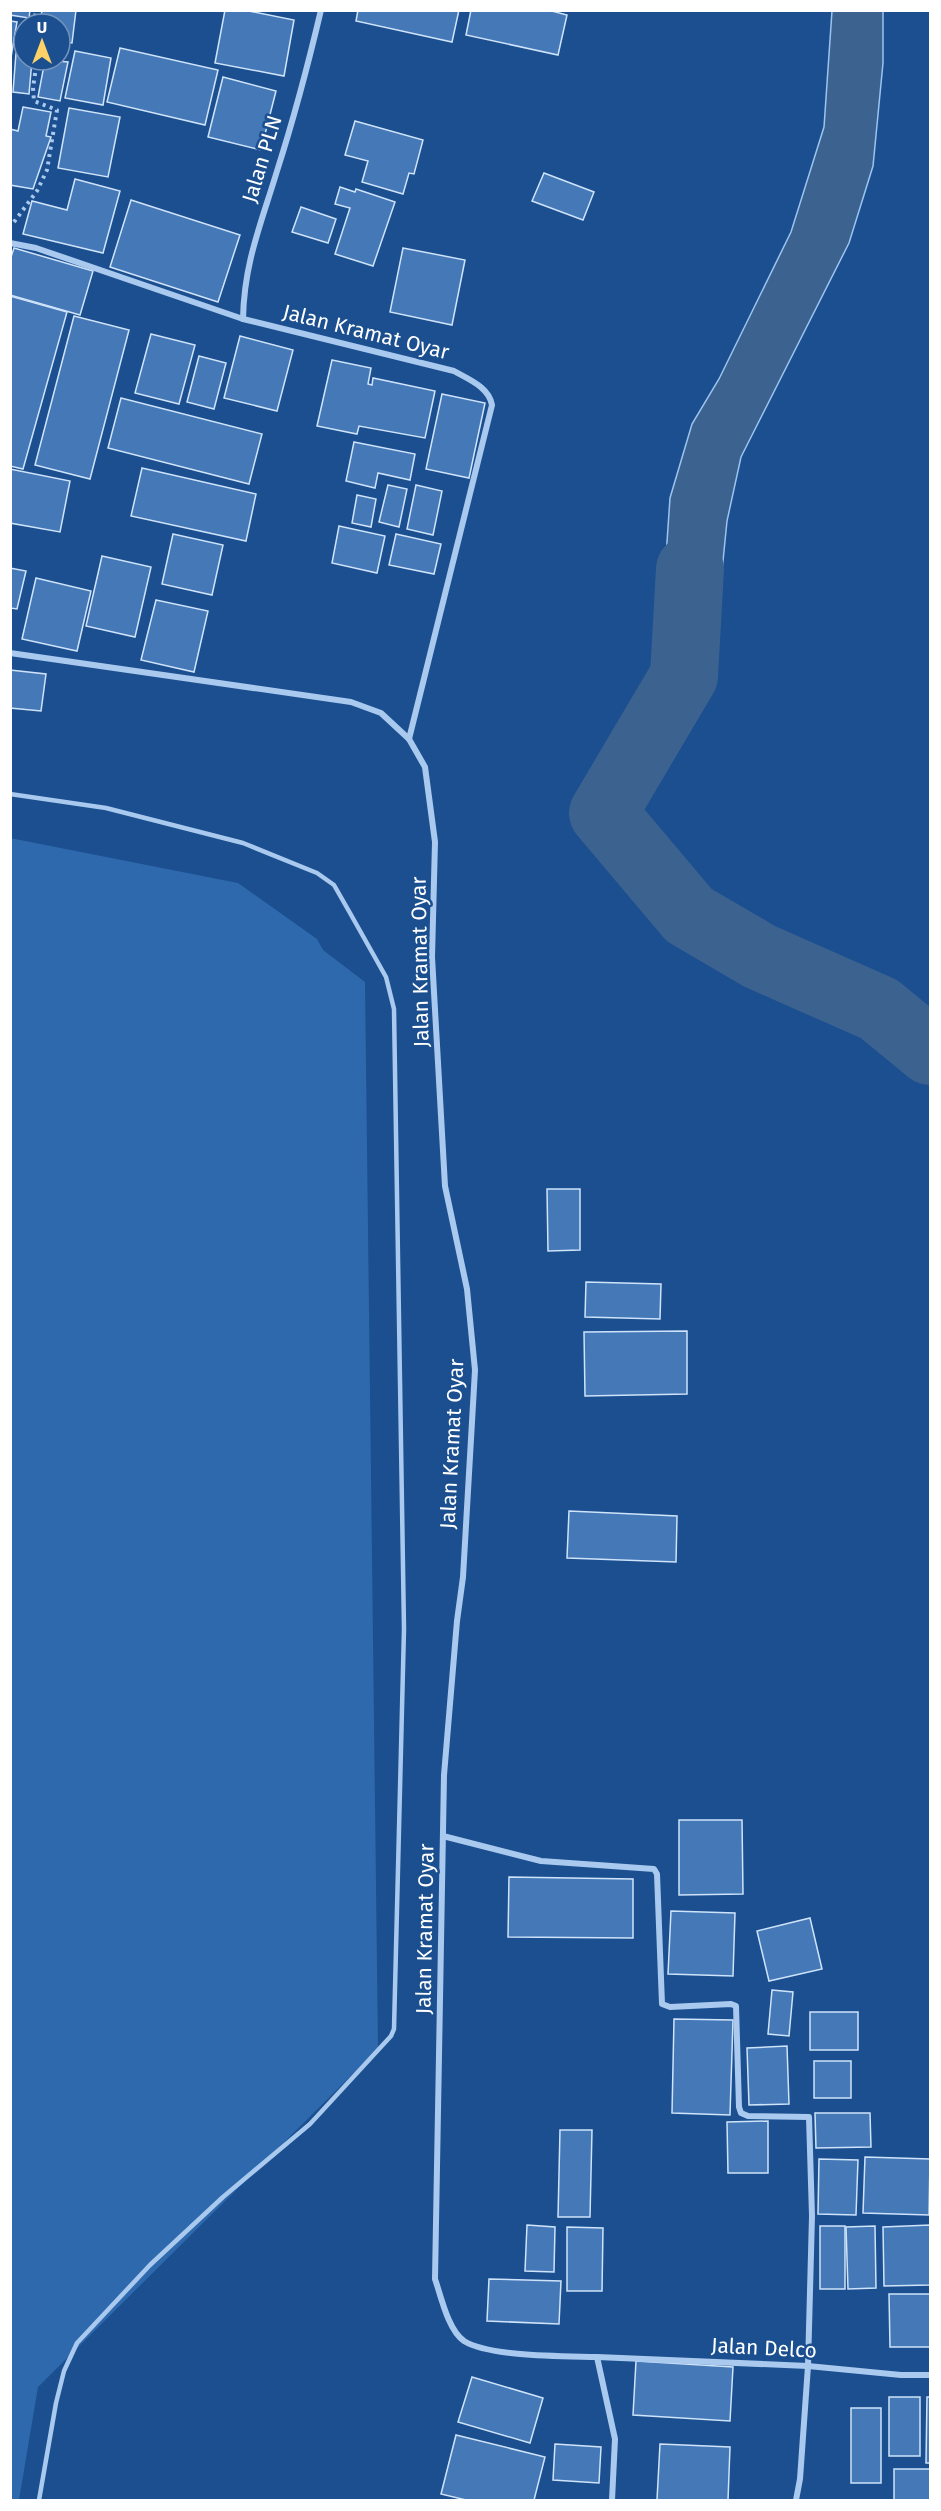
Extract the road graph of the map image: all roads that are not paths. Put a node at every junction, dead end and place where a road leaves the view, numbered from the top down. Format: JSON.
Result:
{"nodes":[{"id":1,"x":321,"y":10,"type":"edge"},
{"id":2,"x":10,"y":243,"type":"edge"},
{"id":3,"x":243,"y":319,"type":"junction"},
{"id":4,"x":10,"y":654,"type":"edge"},
{"id":5,"x":409,"y":739,"type":"junction"},
{"id":6,"x":10,"y":794,"type":"edge"},
{"id":7,"x":443,"y":1836,"type":"junction"},
{"id":8,"x":597,"y":2357,"type":"junction"},
{"id":9,"x":808,"y":2366,"type":"junction"},
{"id":10,"x":930,"y":2375,"type":"edge"},
{"id":11,"x":39,"y":2500,"type":"edge"},
{"id":12,"x":612,"y":2500,"type":"edge"},
{"id":13,"x":796,"y":2500,"type":"edge"}],
"edges":[{"from":1,"to":3,"type":"street","name":"Jalan PLN"},
{"from":2,"to":3,"type":"street"},
{"from":3,"to":5,"type":"street","name":"Jalan Kramat Oyar"},
{"from":4,"to":5,"type":"street"},
{"from":5,"to":7,"type":"street","name":"Jalan Kramat Oyar"},
{"from":6,"to":11,"type":"lane"},
{"from":7,"to":8,"type":"street","name":"Jalan Kramat Oyar"},
{"from":7,"to":9,"type":"street"},
{"from":8,"to":9,"type":"street","name":"Jalan Delco"},
{"from":8,"to":12,"type":"street"},
{"from":9,"to":10,"type":"street","name":"Jalan Delco"},
{"from":9,"to":13,"type":"street"}]}
